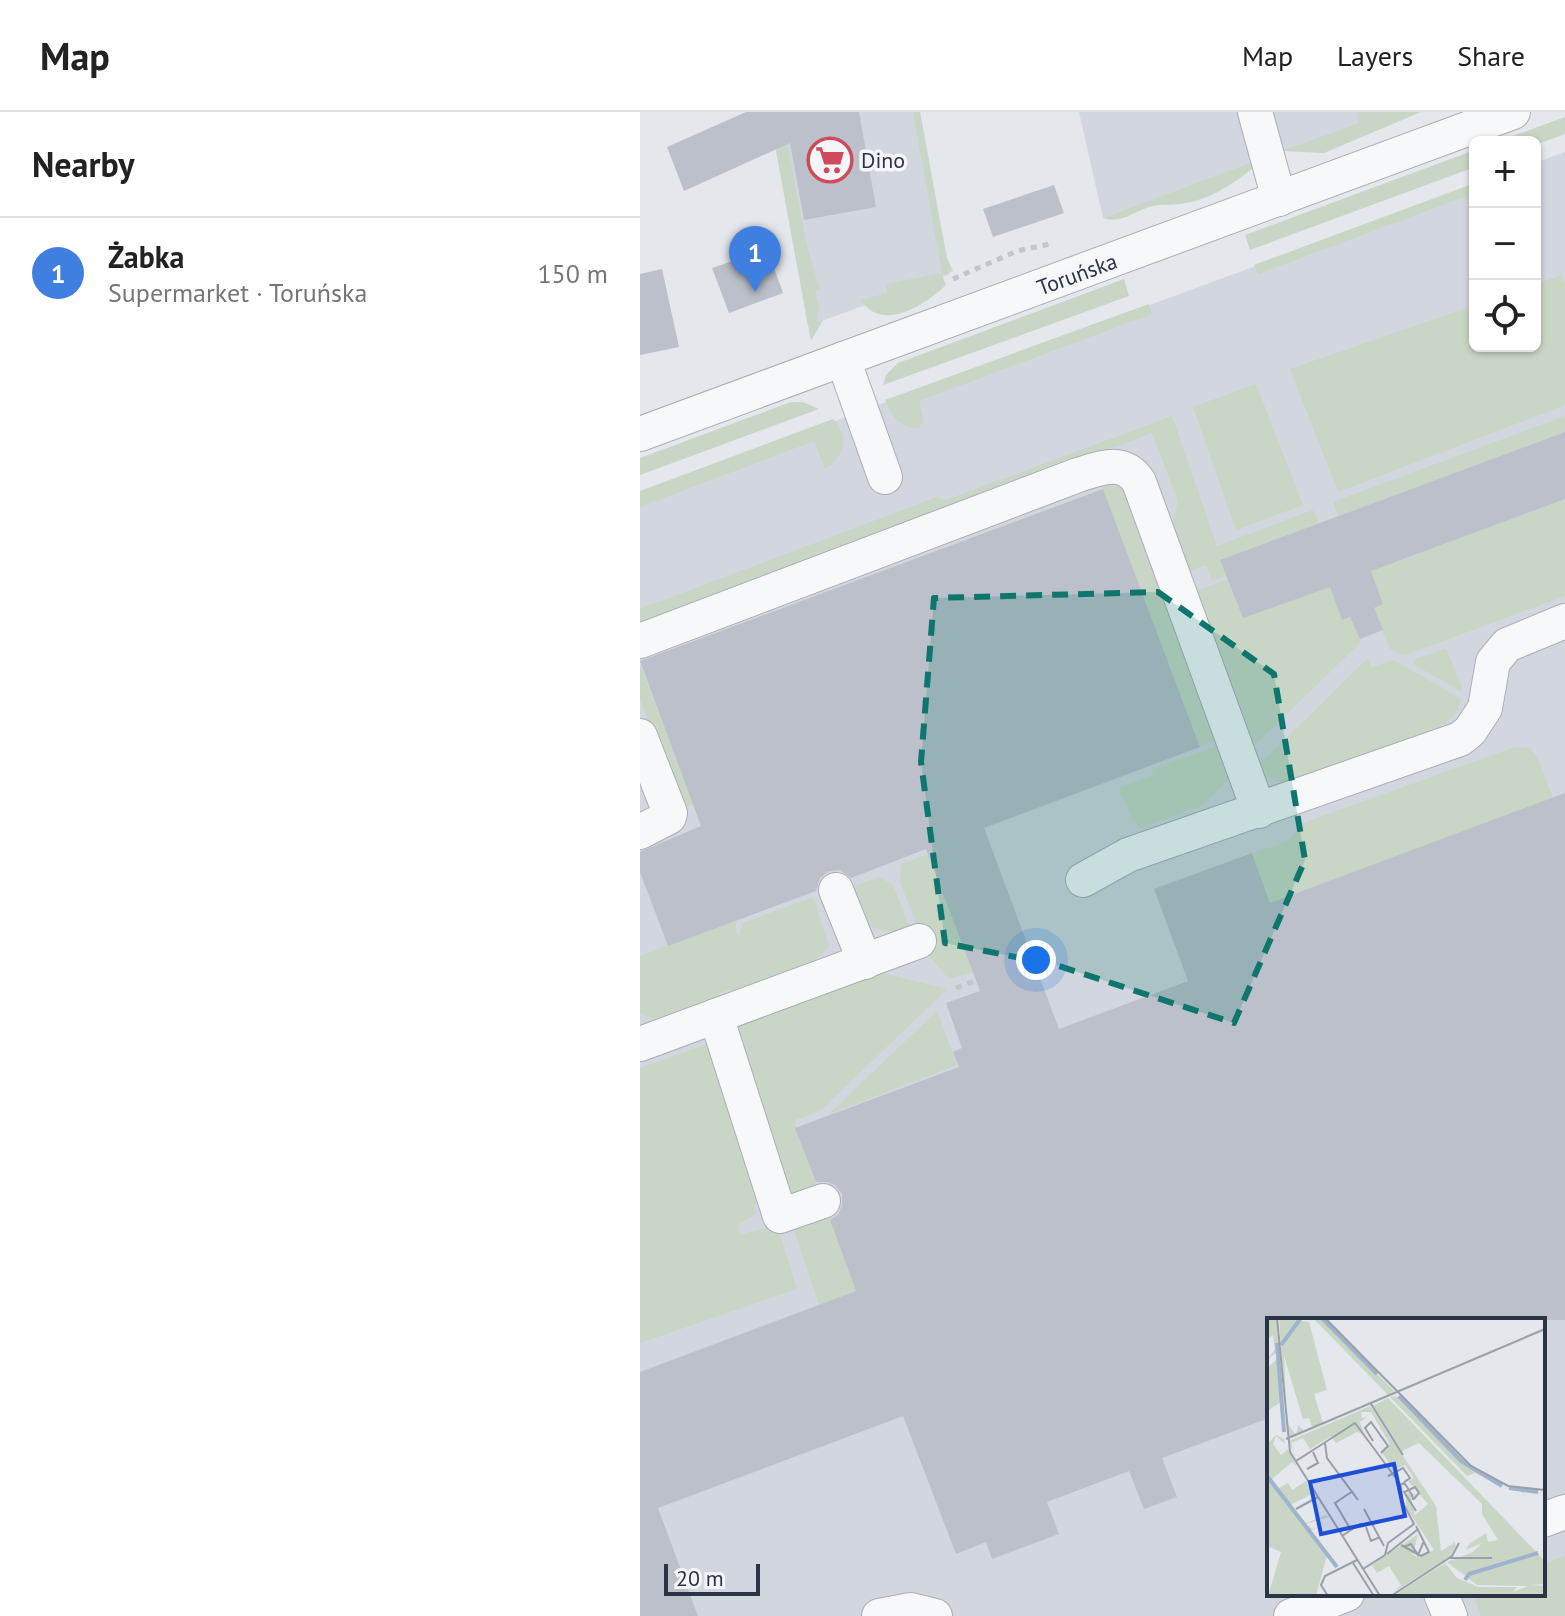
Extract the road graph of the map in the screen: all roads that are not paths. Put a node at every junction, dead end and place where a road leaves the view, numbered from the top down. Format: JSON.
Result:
{"nodes":[{"id":1,"x":1255,"y":112,"type":"edge"},
{"id":2,"x":1513,"y":112,"type":"edge"},
{"id":3,"x":1279,"y":199,"type":"junction"},
{"id":4,"x":843,"y":359,"type":"junction"},
{"id":5,"x":640,"y":434,"type":"edge"},
{"id":6,"x":885,"y":477,"type":"dead end"},
{"id":7,"x":1565,"y":621,"type":"edge"},
{"id":8,"x":640,"y":641,"type":"edge"},
{"id":9,"x":640,"y":736,"type":"edge"},
{"id":10,"x":1259,"y":811,"type":"junction"},
{"id":11,"x":640,"y":832,"type":"edge"},
{"id":12,"x":1083,"y":880,"type":"dead end"},
{"id":13,"x":836,"y":890,"type":"dead end"},
{"id":14,"x":919,"y":941,"type":"dead end"},
{"id":15,"x":865,"y":962,"type":"junction"},
{"id":16,"x":716,"y":1016,"type":"junction"},
{"id":17,"x":640,"y":1044,"type":"edge"},
{"id":18,"x":823,"y":1201,"type":"dead end"},
{"id":19,"x":1565,"y":1512,"type":"edge"},
{"id":20,"x":1545,"y":1519,"type":"edge"},
{"id":21,"x":1342,"y":1596,"type":"edge"},
{"id":22,"x":1442,"y":1596,"type":"edge"},
{"id":23,"x":879,"y":1616,"type":"edge"},
{"id":24,"x":935,"y":1616,"type":"edge"},
{"id":25,"x":1291,"y":1616,"type":"edge"},
{"id":26,"x":1450,"y":1616,"type":"edge"}],
"edges":[{"from":1,"to":3,"type":"street"},
{"from":2,"to":3,"type":"street","name":"Toruńska"},
{"from":3,"to":4,"type":"street","name":"Toruńska"},
{"from":4,"to":5,"type":"street","name":"Toruńska"},
{"from":4,"to":6,"type":"street"},
{"from":7,"to":10,"type":"street"},
{"from":8,"to":10,"type":"street"},
{"from":9,"to":11,"type":"street"},
{"from":10,"to":12,"type":"street"},
{"from":13,"to":15,"type":"street"},
{"from":14,"to":15,"type":"street"},
{"from":15,"to":16,"type":"street"},
{"from":16,"to":17,"type":"street"},
{"from":16,"to":18,"type":"street"},
{"from":19,"to":20,"type":"street"},
{"from":21,"to":25,"type":"street"},
{"from":22,"to":26,"type":"street"},
{"from":23,"to":24,"type":"street"}]}
